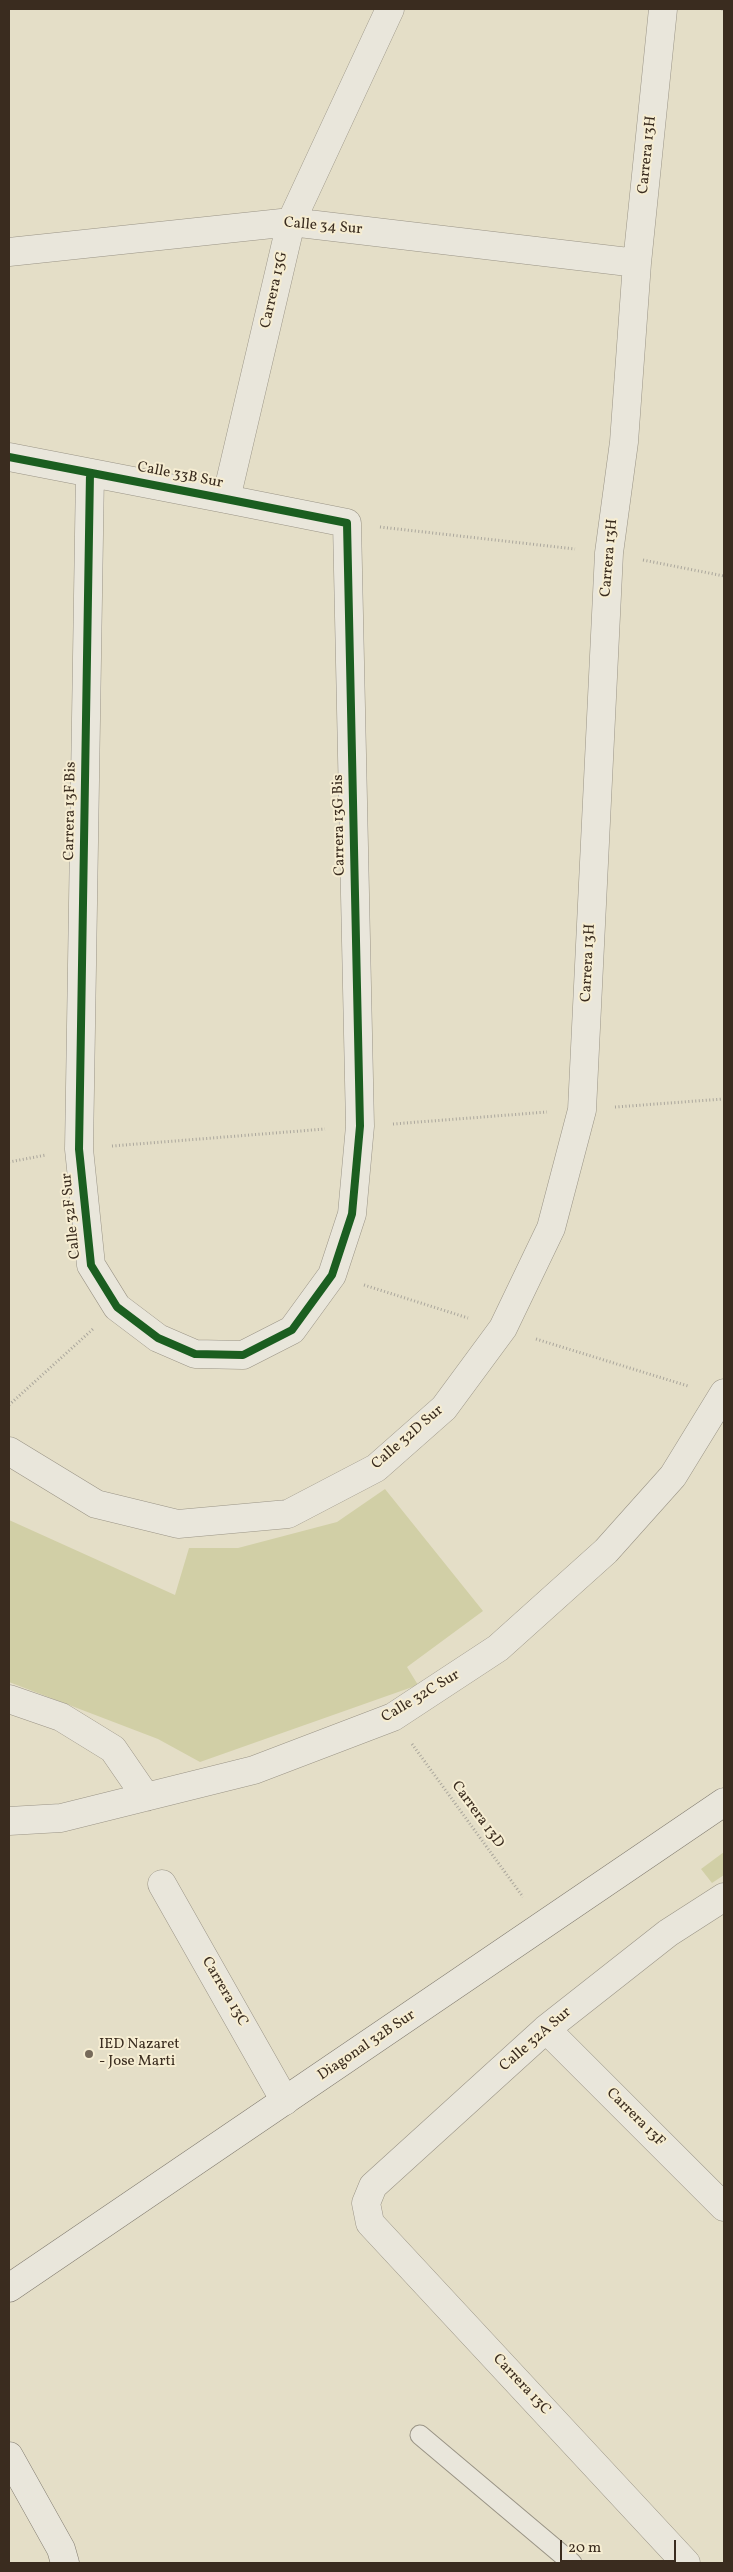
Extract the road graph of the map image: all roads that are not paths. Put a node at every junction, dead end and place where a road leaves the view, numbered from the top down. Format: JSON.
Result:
{"nodes":[{"id":1,"x":390,"y":9,"type":"edge"},
{"id":2,"x":663,"y":9,"type":"edge"},
{"id":3,"x":291,"y":222,"type":"junction"},
{"id":4,"x":9,"y":252,"type":"edge"},
{"id":5,"x":637,"y":263,"type":"junction"},
{"id":6,"x":9,"y":457,"type":"edge"},
{"id":7,"x":90,"y":473,"type":"junction"},
{"id":8,"x":226,"y":499,"type":"junction"},
{"id":9,"x":347,"y":523,"type":"joint"},
{"id":10,"x":582,"y":1110,"type":"joint"},
{"id":11,"x":360,"y":1126,"type":"joint"},
{"id":12,"x":79,"y":1149,"type":"joint"},
{"id":13,"x":724,"y":1393,"type":"edge"},
{"id":14,"x":9,"y":1451,"type":"edge"},
{"id":15,"x":9,"y":1699,"type":"edge"},
{"id":16,"x":146,"y":1797,"type":"junction"},
{"id":17,"x":724,"y":1802,"type":"edge"},
{"id":18,"x":9,"y":1821,"type":"edge"},
{"id":19,"x":162,"y":1884,"type":"dead end"},
{"id":20,"x":724,"y":1897,"type":"edge"},
{"id":21,"x":546,"y":2029,"type":"junction"},
{"id":22,"x":285,"y":2101,"type":"junction"},
{"id":23,"x":366,"y":2203,"type":"joint"},
{"id":24,"x":724,"y":2207,"type":"edge"},
{"id":25,"x":9,"y":2288,"type":"edge"},
{"id":26,"x":420,"y":2435,"type":"dead end"},
{"id":27,"x":9,"y":2456,"type":"edge"},
{"id":28,"x":65,"y":2563,"type":"edge"},
{"id":29,"x":572,"y":2563,"type":"edge"},
{"id":30,"x":686,"y":2563,"type":"edge"}],
"edges":[{"from":1,"to":3,"type":"street","name":"Carrera 13G"},
{"from":2,"to":5,"type":"street","name":"Carrera 13H"},
{"from":3,"to":4,"type":"street","name":"Calle 34 Sur"},
{"from":3,"to":5,"type":"street","name":"Calle 34 Sur"},
{"from":3,"to":8,"type":"street","name":"Carrera 13G"},
{"from":5,"to":10,"type":"street","name":"Carrera 13H"},
{"from":6,"to":7,"type":"street","name":"Calle 33B Sur"},
{"from":7,"to":8,"type":"street","name":"Calle 33B Sur"},
{"from":7,"to":12,"type":"street","name":"Carrera 13F Bis"},
{"from":8,"to":9,"type":"street","name":"Calle 33B Sur"},
{"from":9,"to":11,"type":"street","name":"Carrera 13G Bis"},
{"from":10,"to":14,"type":"street","name":"Calle 32D Sur"},
{"from":11,"to":12,"type":"street","name":"Calle 32F Sur"},
{"from":13,"to":16,"type":"street","name":"Calle 32C Sur"},
{"from":15,"to":16,"type":"street"},
{"from":16,"to":18,"type":"street","name":"Calle 32C Sur"},
{"from":17,"to":22,"type":"street","name":"Diagonal 32B Sur"},
{"from":19,"to":22,"type":"street","name":"Carrera 13C"},
{"from":20,"to":21,"type":"street","name":"Calle 32A Sur"},
{"from":21,"to":23,"type":"street","name":"Calle 32A Sur"},
{"from":21,"to":24,"type":"street","name":"Carrera 13F"},
{"from":22,"to":25,"type":"street","name":"Diagonal 32B Sur"},
{"from":23,"to":30,"type":"street","name":"Carrera 13C"},
{"from":26,"to":29,"type":"lane"},
{"from":27,"to":28,"type":"street"}]}
